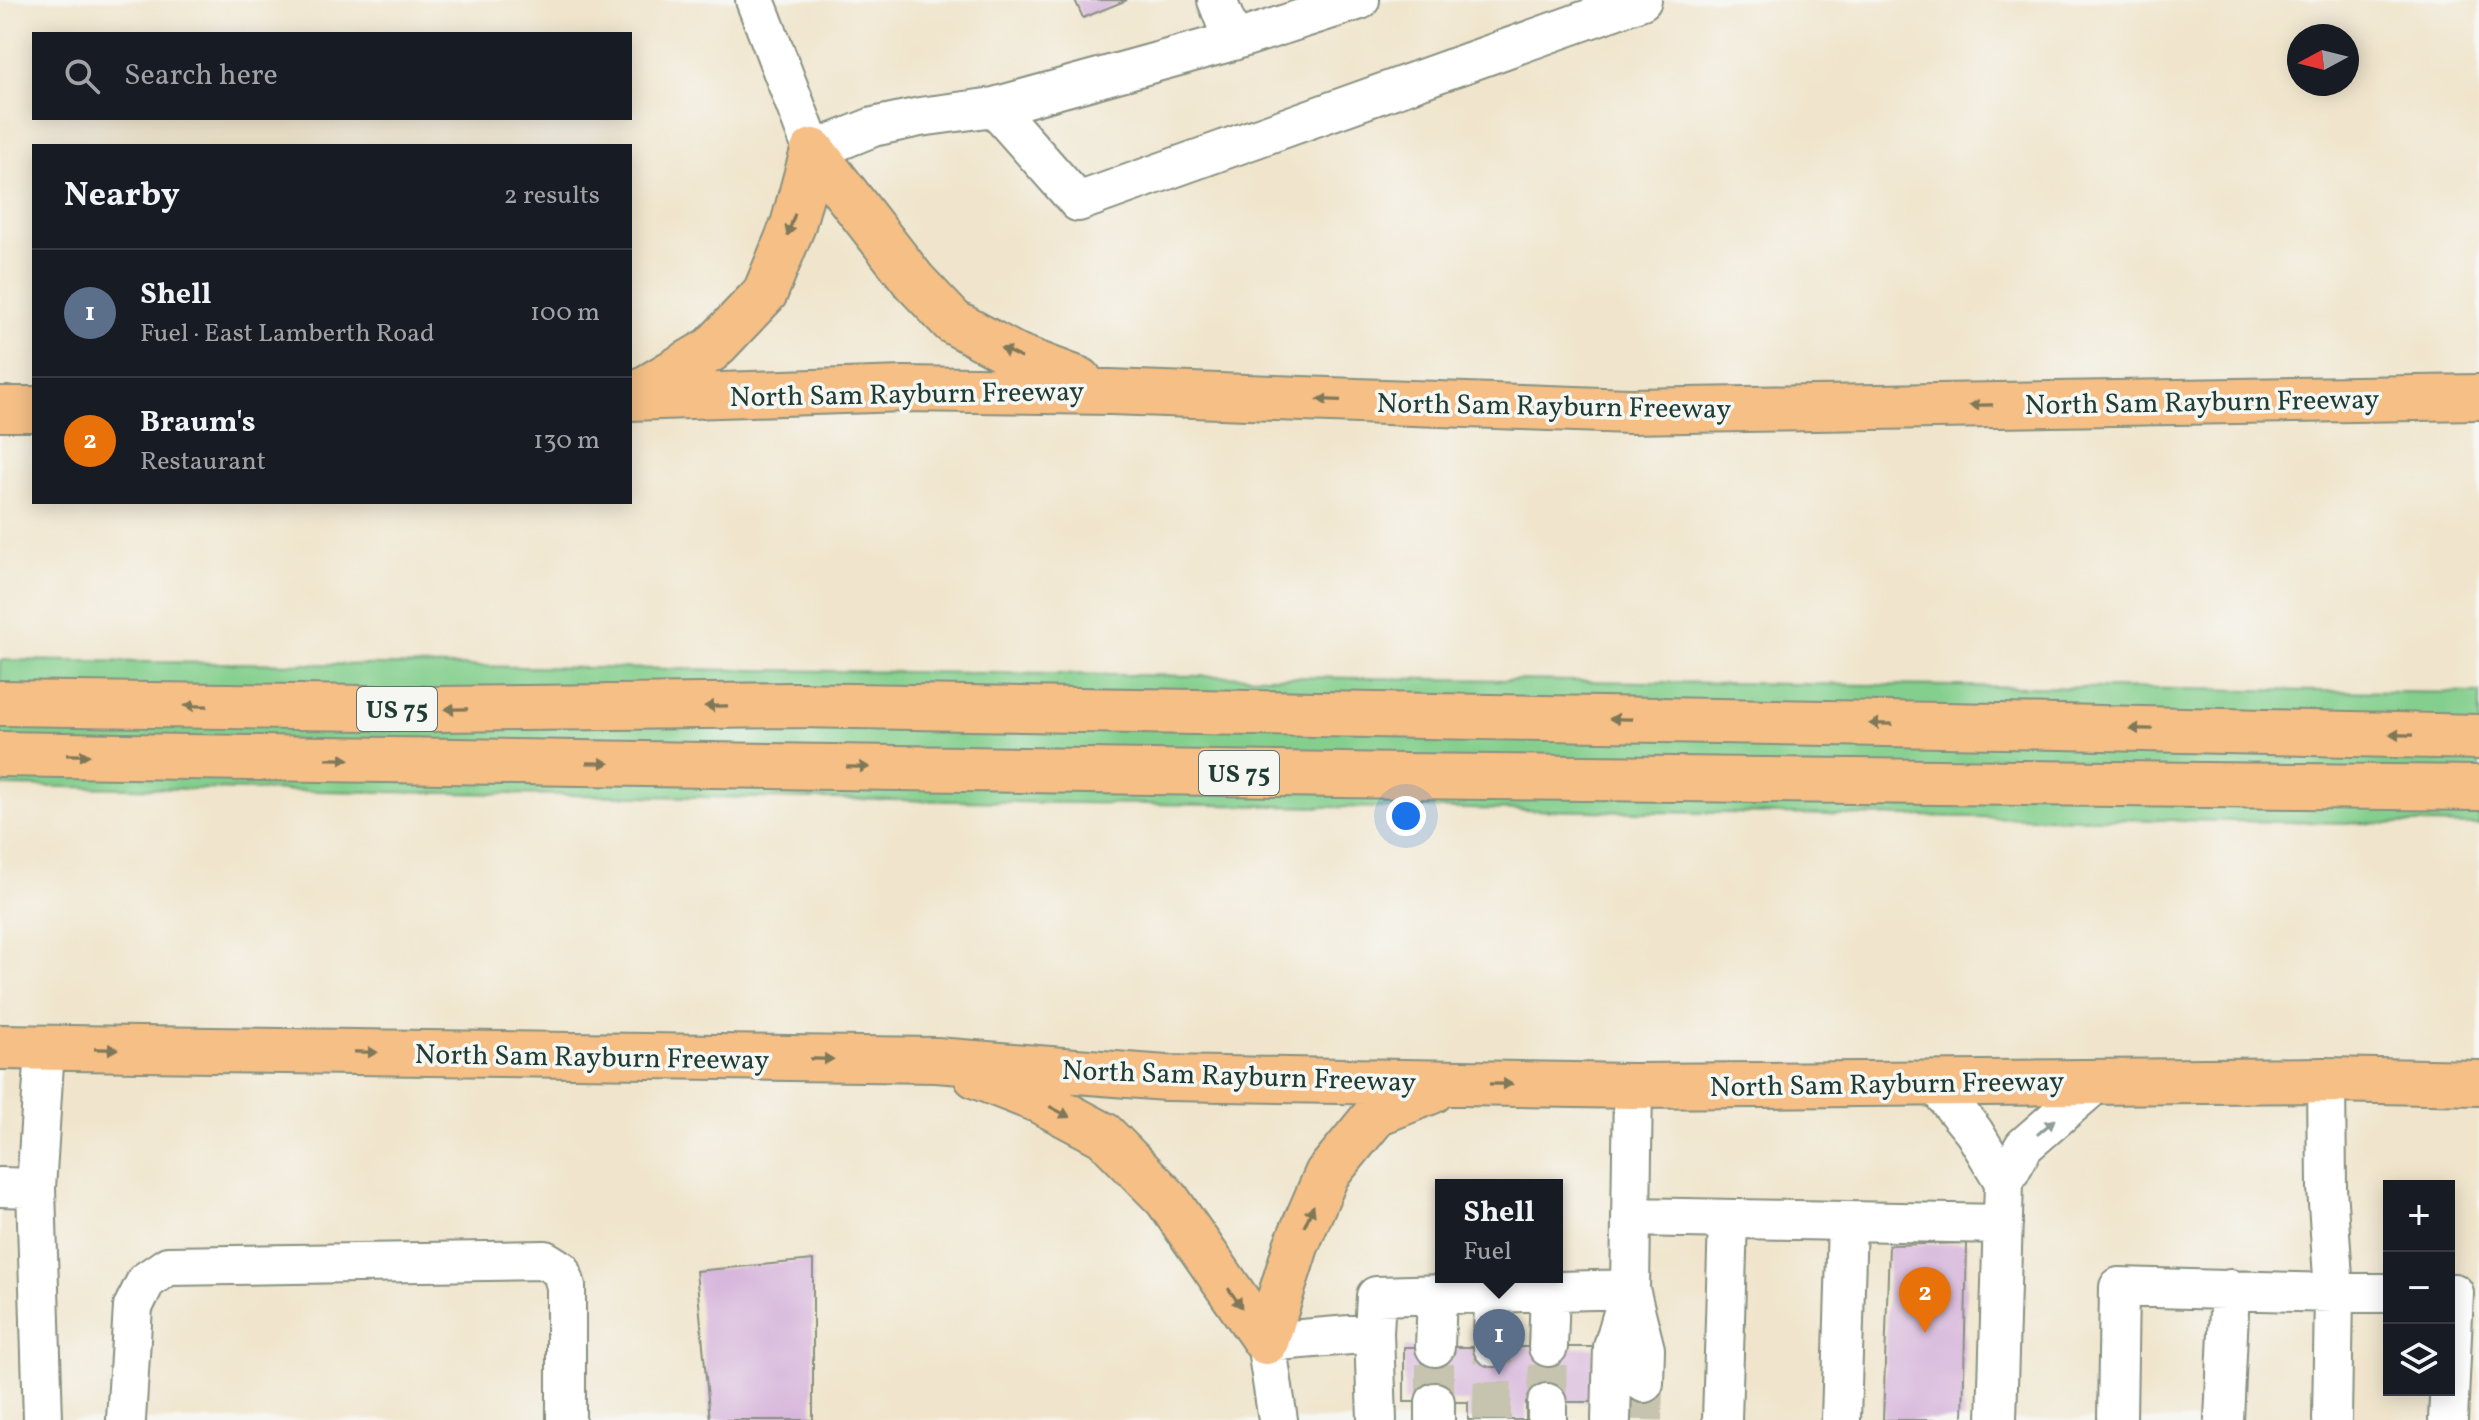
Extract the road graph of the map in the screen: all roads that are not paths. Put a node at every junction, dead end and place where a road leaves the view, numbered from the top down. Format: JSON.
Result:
{"nodes":[{"id":1,"x":755,"y":0,"type":"edge"},
{"id":2,"x":1217,"y":0,"type":"edge"},
{"id":3,"x":1360,"y":0,"type":"edge"},
{"id":4,"x":1642,"y":0,"type":"edge"},
{"id":5,"x":1233,"y":41,"type":"junction"},
{"id":6,"x":994,"y":107,"type":"junction"},
{"id":7,"x":813,"y":151,"type":"junction"},
{"id":8,"x":1110,"y":392,"type":"junction"},
{"id":9,"x":632,"y":397,"type":"edge"},
{"id":10,"x":2479,"y":397,"type":"edge"},
{"id":11,"x":632,"y":398,"type":"edge"},
{"id":12,"x":0,"y":409,"type":"edge"},
{"id":13,"x":32,"y":409,"type":"edge"},
{"id":14,"x":0,"y":703,"type":"edge"},
{"id":15,"x":2479,"y":737,"type":"edge"},
{"id":16,"x":0,"y":754,"type":"edge"},
{"id":17,"x":2479,"y":788,"type":"edge"},
{"id":18,"x":0,"y":1047,"type":"edge"},
{"id":19,"x":45,"y":1048,"type":"junction"},
{"id":20,"x":936,"y":1060,"type":"junction"},
{"id":21,"x":2326,"y":1080,"type":"junction"},
{"id":22,"x":2099,"y":1081,"type":"junction"},
{"id":23,"x":1454,"y":1083,"type":"junction"},
{"id":24,"x":1934,"y":1083,"type":"junction"},
{"id":25,"x":2479,"y":1083,"type":"edge"},
{"id":26,"x":1633,"y":1086,"type":"junction"},
{"id":27,"x":2004,"y":1182,"type":"junction"},
{"id":28,"x":18,"y":1188,"type":"edge"},
{"id":29,"x":1631,"y":1217,"type":"junction"},
{"id":30,"x":1728,"y":1219,"type":"junction"},
{"id":31,"x":1847,"y":1222,"type":"junction"},
{"id":32,"x":2003,"y":1224,"type":"junction"},
{"id":33,"x":2001,"y":1267,"type":"junction"},
{"id":34,"x":1630,"y":1289,"type":"junction"},
{"id":35,"x":2230,"y":1289,"type":"junction"},
{"id":36,"x":1550,"y":1291,"type":"junction"},
{"id":37,"x":2334,"y":1293,"type":"junction"},
{"id":38,"x":2383,"y":1293,"type":"edge"},
{"id":39,"x":2461,"y":1293,"type":"edge"},
{"id":40,"x":1494,"y":1294,"type":"junction"},
{"id":41,"x":1437,"y":1295,"type":"junction"},
{"id":42,"x":1374,"y":1333,"type":"junction"},
{"id":43,"x":1266,"y":1342,"type":"junction"},
{"id":44,"x":1435,"y":1347,"type":"tunnel mouth"},
{"id":45,"x":1493,"y":1347,"type":"tunnel mouth"},
{"id":46,"x":1548,"y":1347,"type":"tunnel mouth"},
{"id":47,"x":1644,"y":1383,"type":"tunnel mouth"},
{"id":48,"x":2459,"y":1411,"type":"edge"},
{"id":49,"x":43,"y":1420,"type":"edge"},
{"id":50,"x":126,"y":1420,"type":"edge"},
{"id":51,"x":566,"y":1420,"type":"edge"},
{"id":52,"x":1278,"y":1420,"type":"edge"},
{"id":53,"x":1377,"y":1420,"type":"edge"},
{"id":54,"x":1611,"y":1420,"type":"edge"},
{"id":55,"x":1722,"y":1420,"type":"edge"},
{"id":56,"x":1841,"y":1420,"type":"edge"},
{"id":57,"x":1976,"y":1420,"type":"edge"},
{"id":58,"x":1997,"y":1420,"type":"edge"},
{"id":59,"x":2117,"y":1420,"type":"edge"},
{"id":60,"x":2224,"y":1420,"type":"edge"},
{"id":61,"x":2332,"y":1420,"type":"edge"}],
"edges":[{"from":1,"to":7,"type":"street"},
{"from":2,"to":5,"type":"street"},
{"from":3,"to":5,"type":"street"},
{"from":4,"to":6,"type":"street"},
{"from":5,"to":6,"type":"street"},
{"from":6,"to":7,"type":"street"},
{"from":8,"to":7,"type":"main road","one_way":true},
{"from":7,"to":9,"type":"main road","one_way":true},
{"from":10,"to":8,"type":"main road","name":"North Sam Rayburn Freeway","one_way":true},
{"from":8,"to":11,"type":"main road","name":"North Sam Rayburn Freeway"},
{"from":12,"to":13,"type":"main road"},
{"from":15,"to":14,"type":"main road","number":"US 75","one_way":true},
{"from":16,"to":17,"type":"main road","number":"US 75","one_way":true},
{"from":18,"to":19,"type":"main road","name":"North Sam Rayburn Freeway"},
{"from":19,"to":20,"type":"main road","name":"North Sam Rayburn Freeway","one_way":true},
{"from":19,"to":28,"type":"street"},
{"from":20,"to":23,"type":"main road","name":"North Sam Rayburn Freeway"},
{"from":20,"to":43,"type":"main road","one_way":true},
{"from":21,"to":22,"type":"main road","name":"North Sam Rayburn Freeway"},
{"from":21,"to":25,"type":"main road","name":"North Sam Rayburn Freeway"},
{"from":21,"to":37,"type":"street"},
{"from":22,"to":24,"type":"main road","name":"North Sam Rayburn Freeway"},
{"from":27,"to":22,"type":"street","one_way":true},
{"from":23,"to":26,"type":"main road","name":"North Sam Rayburn Freeway","one_way":true},
{"from":43,"to":23,"type":"main road","one_way":true},
{"from":24,"to":26,"type":"main road","name":"North Sam Rayburn Freeway"},
{"from":24,"to":27,"type":"street"},
{"from":26,"to":29,"type":"street"},
{"from":27,"to":32,"type":"street"},
{"from":28,"to":49,"type":"street"},
{"from":29,"to":30,"type":"street"},
{"from":29,"to":34,"type":"street"},
{"from":30,"to":31,"type":"street"},
{"from":30,"to":55,"type":"street"},
{"from":31,"to":32,"type":"street"},
{"from":31,"to":56,"type":"street"},
{"from":32,"to":33,"type":"street"},
{"from":33,"to":57,"type":"street"},
{"from":33,"to":58,"type":"street"},
{"from":34,"to":36,"type":"street"},
{"from":34,"to":47,"type":"street"},
{"from":34,"to":54,"type":"street"},
{"from":35,"to":37,"type":"street"},
{"from":35,"to":59,"type":"street"},
{"from":35,"to":60,"type":"street"},
{"from":36,"to":40,"type":"street"},
{"from":36,"to":46,"type":"street"},
{"from":37,"to":38,"type":"street"},
{"from":37,"to":61,"type":"street"},
{"from":39,"to":48,"type":"street"},
{"from":40,"to":41,"type":"street"},
{"from":40,"to":45,"type":"street"},
{"from":41,"to":42,"type":"street"},
{"from":41,"to":44,"type":"street"},
{"from":42,"to":43,"type":"street"},
{"from":42,"to":53,"type":"street"},
{"from":43,"to":52,"type":"street"},
{"from":50,"to":51,"type":"street"}]}
